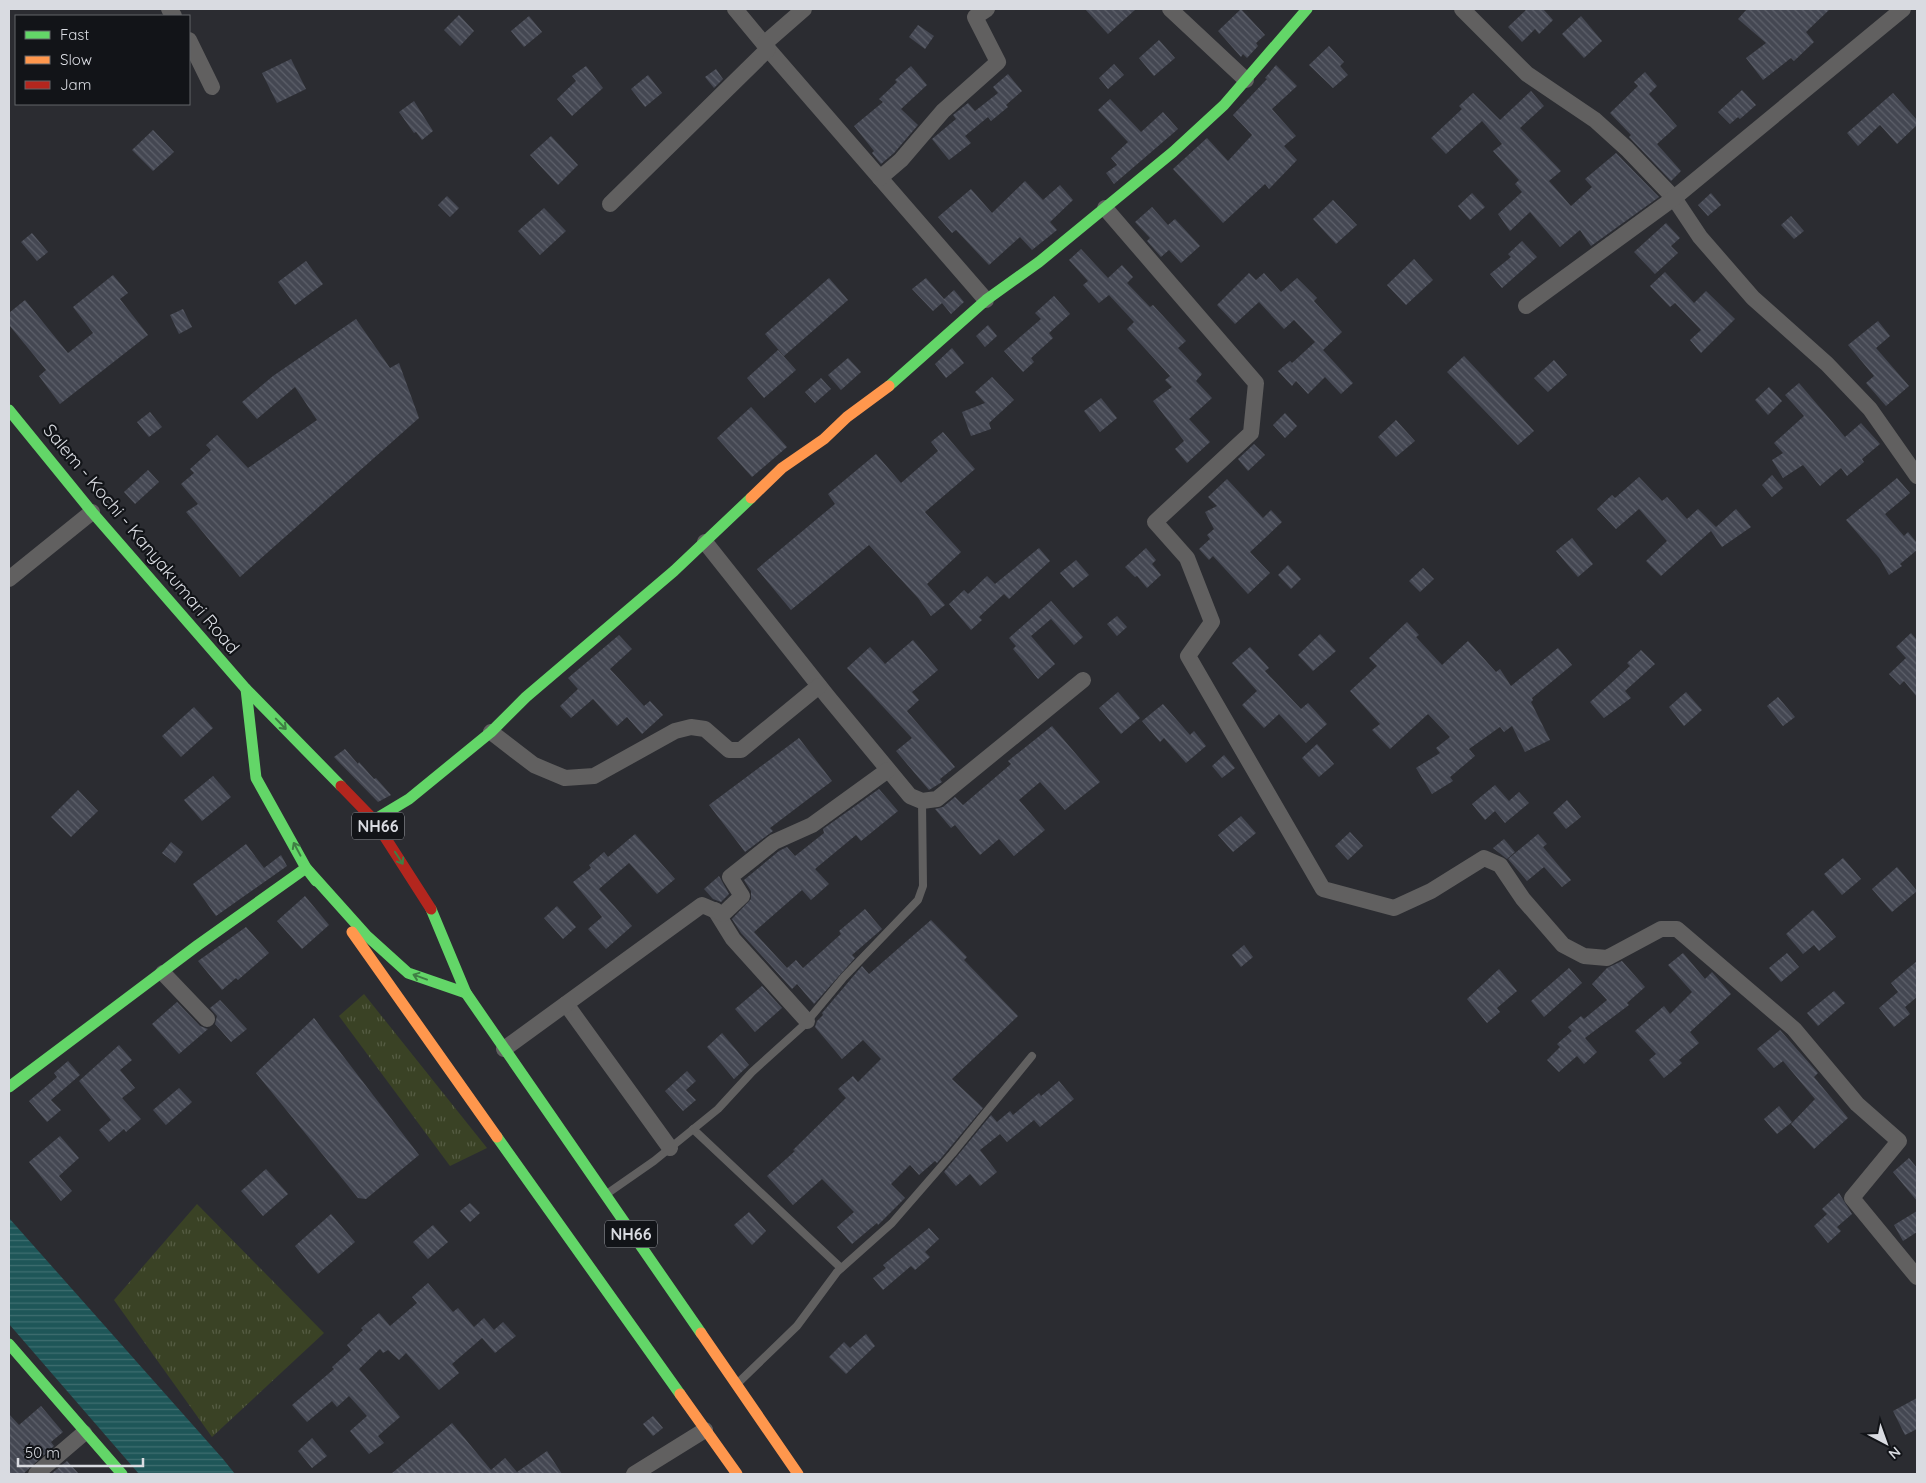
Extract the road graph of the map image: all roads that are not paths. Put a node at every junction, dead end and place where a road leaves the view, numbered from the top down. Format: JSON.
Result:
{"nodes":[{"id":1,"x":735,"y":9,"type":"edge"},
{"id":2,"x":804,"y":9,"type":"edge"},
{"id":3,"x":987,"y":9,"type":"edge"},
{"id":4,"x":1170,"y":9,"type":"edge"},
{"id":5,"x":1307,"y":9,"type":"edge"},
{"id":6,"x":1462,"y":9,"type":"edge"},
{"id":7,"x":1903,"y":9,"type":"edge"},
{"id":8,"x":190,"y":42,"type":"edge"},
{"id":9,"x":766,"y":46,"type":"junction"},
{"id":10,"x":1246,"y":80,"type":"junction"},
{"id":11,"x":212,"y":87,"type":"dead end"},
{"id":12,"x":880,"y":178,"type":"junction"},
{"id":13,"x":1674,"y":198,"type":"junction"},
{"id":14,"x":610,"y":204,"type":"dead end"},
{"id":15,"x":1105,"y":208,"type":"junction"},
{"id":16,"x":986,"y":300,"type":"junction"},
{"id":17,"x":1526,"y":306,"type":"dead end"},
{"id":18,"x":9,"y":410,"type":"edge"},
{"id":19,"x":1917,"y":476,"type":"edge"},
{"id":20,"x":92,"y":512,"type":"junction"},
{"id":21,"x":705,"y":542,"type":"junction"},
{"id":22,"x":9,"y":579,"type":"edge"},
{"id":23,"x":1082,"y":680,"type":"dead end"},
{"id":24,"x":819,"y":686,"type":"junction"},
{"id":25,"x":246,"y":689,"type":"junction"},
{"id":26,"x":491,"y":732,"type":"junction"},
{"id":27,"x":888,"y":770,"type":"junction"},
{"id":28,"x":922,"y":801,"type":"junction"},
{"id":29,"x":374,"y":820,"type":"junction"},
{"id":30,"x":306,"y":868,"type":"junction"},
{"id":31,"x":715,"y":910,"type":"junction"},
{"id":32,"x":163,"y":973,"type":"junction"},
{"id":33,"x":466,"y":993,"type":"junction"},
{"id":34,"x":566,"y":1004,"type":"junction"},
{"id":35,"x":207,"y":1019,"type":"dead end"},
{"id":36,"x":807,"y":1021,"type":"junction"},
{"id":37,"x":504,"y":1049,"type":"junction"},
{"id":38,"x":1032,"y":1056,"type":"dead end"},
{"id":39,"x":9,"y":1087,"type":"edge"},
{"id":40,"x":693,"y":1129,"type":"junction"},
{"id":41,"x":670,"y":1148,"type":"junction"},
{"id":42,"x":604,"y":1196,"type":"junction"},
{"id":43,"x":841,"y":1268,"type":"junction"},
{"id":44,"x":1917,"y":1277,"type":"edge"},
{"id":45,"x":9,"y":1344,"type":"edge"},
{"id":46,"x":737,"y":1384,"type":"junction"},
{"id":47,"x":705,"y":1430,"type":"junction"},
{"id":48,"x":84,"y":1433,"type":"junction"},
{"id":49,"x":36,"y":1474,"type":"edge"},
{"id":50,"x":122,"y":1474,"type":"edge"},
{"id":51,"x":634,"y":1474,"type":"edge"},
{"id":52,"x":736,"y":1474,"type":"edge"},
{"id":53,"x":798,"y":1474,"type":"edge"}],
"edges":[{"from":1,"to":9,"type":"street"},
{"from":2,"to":9,"type":"street"},
{"from":3,"to":12,"type":"street"},
{"from":4,"to":10,"type":"street"},
{"from":5,"to":10,"type":"main road"},
{"from":6,"to":13,"type":"street"},
{"from":7,"to":13,"type":"street"},
{"from":8,"to":11,"type":"street"},
{"from":9,"to":12,"type":"street"},
{"from":9,"to":14,"type":"street"},
{"from":10,"to":15,"type":"main road"},
{"from":12,"to":16,"type":"street"},
{"from":13,"to":17,"type":"street"},
{"from":13,"to":19,"type":"street"},
{"from":15,"to":16,"type":"main road"},
{"from":15,"to":44,"type":"street"},
{"from":16,"to":21,"type":"main road"},
{"from":18,"to":20,"type":"main road","name":"Salem - Kochi - Kanyakumari Road","number":"NH66"},
{"from":20,"to":22,"type":"street"},
{"from":20,"to":25,"type":"main road","name":"Salem - Kochi - Kanyakumari Road","number":"NH66"},
{"from":21,"to":24,"type":"street"},
{"from":21,"to":26,"type":"main road"},
{"from":23,"to":28,"type":"street"},
{"from":24,"to":26,"type":"street"},
{"from":24,"to":27,"type":"street"},
{"from":25,"to":29,"type":"main road","number":"NH66","one_way":true},
{"from":30,"to":25,"type":"main road","one_way":true},
{"from":26,"to":29,"type":"main road"},
{"from":27,"to":28,"type":"street"},
{"from":27,"to":31,"type":"street"},
{"from":28,"to":36,"type":"lane"},
{"from":29,"to":33,"type":"main road","number":"NH66","one_way":true},
{"from":30,"to":32,"type":"main road"},
{"from":33,"to":30,"type":"main road","one_way":true},
{"from":30,"to":47,"type":"main road"},
{"from":31,"to":34,"type":"street"},
{"from":31,"to":36,"type":"street"},
{"from":32,"to":35,"type":"street"},
{"from":32,"to":39,"type":"main road"},
{"from":33,"to":37,"type":"main road","number":"NH66"},
{"from":34,"to":37,"type":"street"},
{"from":34,"to":41,"type":"street"},
{"from":36,"to":40,"type":"lane"},
{"from":37,"to":42,"type":"main road","number":"NH66"},
{"from":38,"to":43,"type":"lane"},
{"from":40,"to":41,"type":"lane"},
{"from":40,"to":43,"type":"lane"},
{"from":41,"to":42,"type":"lane"},
{"from":42,"to":46,"type":"main road","number":"NH66"},
{"from":43,"to":46,"type":"lane"},
{"from":45,"to":48,"type":"main road"},
{"from":46,"to":53,"type":"main road","number":"NH66"},
{"from":47,"to":51,"type":"street"},
{"from":47,"to":52,"type":"main road"},
{"from":48,"to":49,"type":"street"},
{"from":48,"to":50,"type":"main road"}]}
